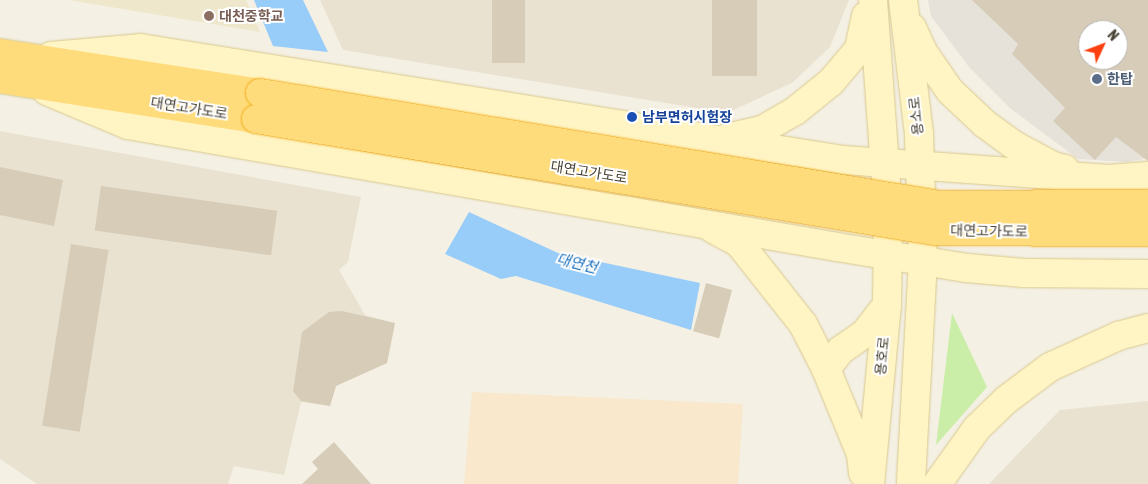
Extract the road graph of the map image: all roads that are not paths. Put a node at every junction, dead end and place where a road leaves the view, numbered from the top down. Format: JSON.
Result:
{"nodes":[{"id":1,"x":871,"y":0,"type":"edge"},
{"id":2,"x":904,"y":5,"type":"edge"},
{"id":3,"x":0,"y":52,"type":"edge"},
{"id":4,"x":33,"y":71,"type":"junction"},
{"id":5,"x":0,"y":79,"type":"edge"},
{"id":6,"x":258,"y":106,"type":"junction"},
{"id":7,"x":716,"y":141,"type":"junction"},
{"id":8,"x":885,"y":165,"type":"junction"},
{"id":9,"x":920,"y":167,"type":"junction"},
{"id":10,"x":1148,"y":176,"type":"edge"},
{"id":11,"x":1108,"y":179,"type":"junction"},
{"id":12,"x":1148,"y":204,"type":"edge"},
{"id":13,"x":698,"y":222,"type":"junction"},
{"id":14,"x":1148,"y":232,"type":"edge"},
{"id":15,"x":888,"y":241,"type":"junction"},
{"id":16,"x":923,"y":260,"type":"junction"},
{"id":17,"x":1148,"y":274,"type":"edge"},
{"id":18,"x":887,"y":305,"type":"junction"},
{"id":19,"x":1148,"y":328,"type":"edge"},
{"id":20,"x":826,"y":369,"type":"junction"},
{"id":21,"x":863,"y":484,"type":"edge"},
{"id":22,"x":870,"y":484,"type":"edge"},
{"id":23,"x":911,"y":484,"type":"edge"},
{"id":24,"x":937,"y":484,"type":"edge"}],
"edges":[{"from":1,"to":7,"type":"main road"},
{"from":1,"to":8,"type":"main road"},
{"from":2,"to":9,"type":"main road","name":"용소로"},
{"from":2,"to":11,"type":"main road"},
{"from":3,"to":4,"type":"highway"},
{"from":4,"to":5,"type":"highway"},
{"from":4,"to":6,"type":"highway","name":"대연고가도로"},
{"from":4,"to":7,"type":"main road"},
{"from":4,"to":13,"type":"main road"},
{"from":6,"to":12,"type":"highway","name":"대연고가도로","bridge":true},
{"from":6,"to":14,"type":"highway","name":"대연고가도로","bridge":true},
{"from":7,"to":8,"type":"main road"},
{"from":8,"to":9,"type":"main road"},
{"from":8,"to":15,"type":"main road"},
{"from":9,"to":11,"type":"main road"},
{"from":9,"to":16,"type":"main road","name":"용소로"},
{"from":10,"to":11,"type":"main road"},
{"from":13,"to":15,"type":"main road"},
{"from":13,"to":20,"type":"main road"},
{"from":15,"to":16,"type":"main road"},
{"from":15,"to":18,"type":"main road","name":"용호로"},
{"from":16,"to":17,"type":"main road"},
{"from":16,"to":23,"type":"main road"},
{"from":18,"to":20,"type":"main road"},
{"from":18,"to":22,"type":"main road","name":"용호로"},
{"from":19,"to":24,"type":"main road"},
{"from":20,"to":21,"type":"main road"}]}
